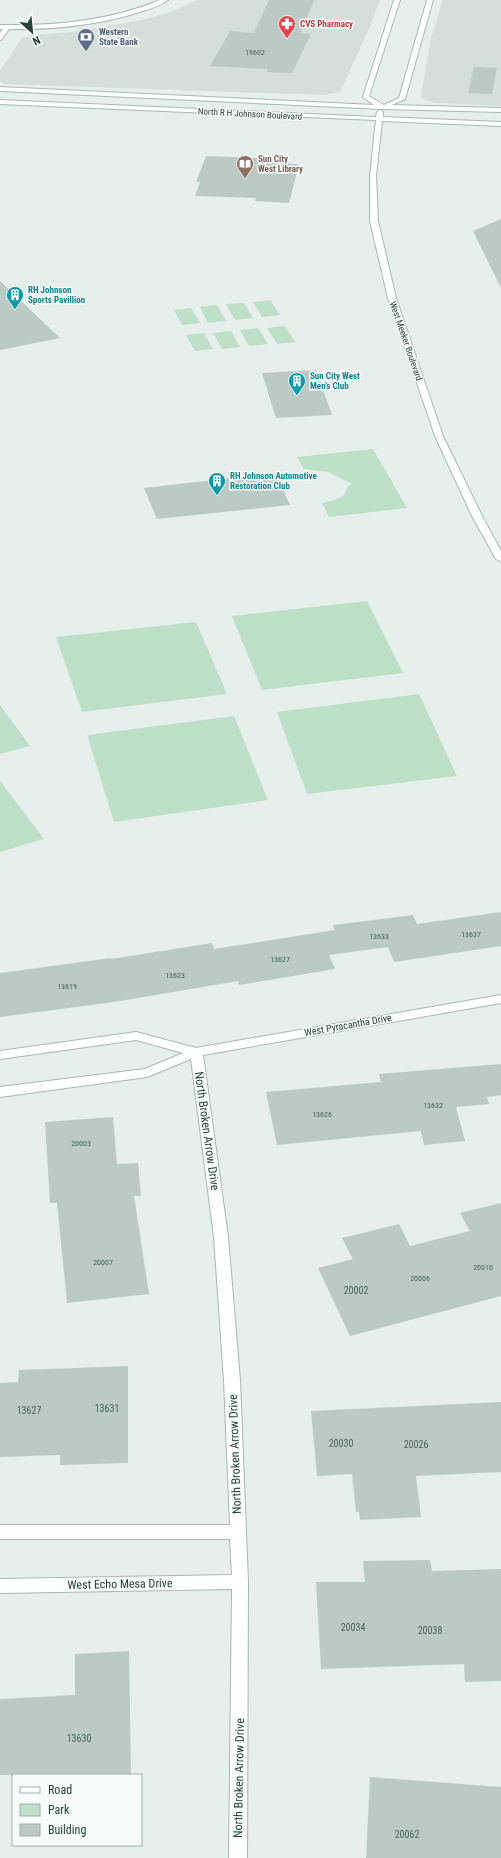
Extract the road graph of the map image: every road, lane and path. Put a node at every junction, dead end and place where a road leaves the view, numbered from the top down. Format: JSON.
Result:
{"nodes":[{"id":1,"x":165,"y":0,"type":"edge"},
{"id":2,"x":396,"y":0,"type":"edge"},
{"id":3,"x":430,"y":0,"type":"edge"},
{"id":4,"x":3,"y":27,"type":"edge"},
{"id":5,"x":0,"y":38,"type":"edge"},
{"id":6,"x":0,"y":89,"type":"edge"},
{"id":7,"x":0,"y":102,"type":"edge"},
{"id":8,"x":382,"y":107,"type":"junction"},
{"id":9,"x":501,"y":110,"type":"edge"},
{"id":10,"x":378,"y":120,"type":"junction"},
{"id":11,"x":501,"y":124,"type":"edge"},
{"id":12,"x":501,"y":560,"type":"edge"},
{"id":13,"x":501,"y":999,"type":"edge"},
{"id":14,"x":196,"y":1052,"type":"junction"},
{"id":15,"x":0,"y":1055,"type":"edge"},
{"id":16,"x":0,"y":1092,"type":"edge"},
{"id":17,"x":0,"y":1532,"type":"edge"},
{"id":18,"x":238,"y":1532,"type":"junction"},
{"id":19,"x":240,"y":1582,"type":"junction"},
{"id":20,"x":0,"y":1586,"type":"edge"},
{"id":21,"x":238,"y":1858,"type":"edge"}],
"edges":[{"from":1,"to":4,"type":"street"},
{"from":2,"to":8,"type":"street"},
{"from":3,"to":8,"type":"street"},
{"from":4,"to":5,"type":"street"},
{"from":6,"to":8,"type":"street","name":"North R H Johnson Boulevard"},
{"from":7,"to":10,"type":"street","name":"North R H Johnson Boulevard"},
{"from":8,"to":9,"type":"street","name":"North R H Johnson Boulevard"},
{"from":8,"to":10,"type":"street","name":"West Meeker Boulevard"},
{"from":10,"to":11,"type":"street","name":"North R H Johnson Boulevard"},
{"from":10,"to":12,"type":"street","name":"West Meeker Boulevard"},
{"from":13,"to":14,"type":"street","name":"West Pyracantha Drive"},
{"from":14,"to":15,"type":"street","name":"West Pyracantha Drive"},
{"from":14,"to":16,"type":"street","name":"West Pyracantha Drive"},
{"from":14,"to":18,"type":"street","name":"North Broken Arrow Drive"},
{"from":17,"to":18,"type":"street"},
{"from":18,"to":19,"type":"street","name":"North Broken Arrow Drive"},
{"from":19,"to":20,"type":"street","name":"West Echo Mesa Drive"},
{"from":19,"to":21,"type":"street","name":"North Broken Arrow Drive"}]}
